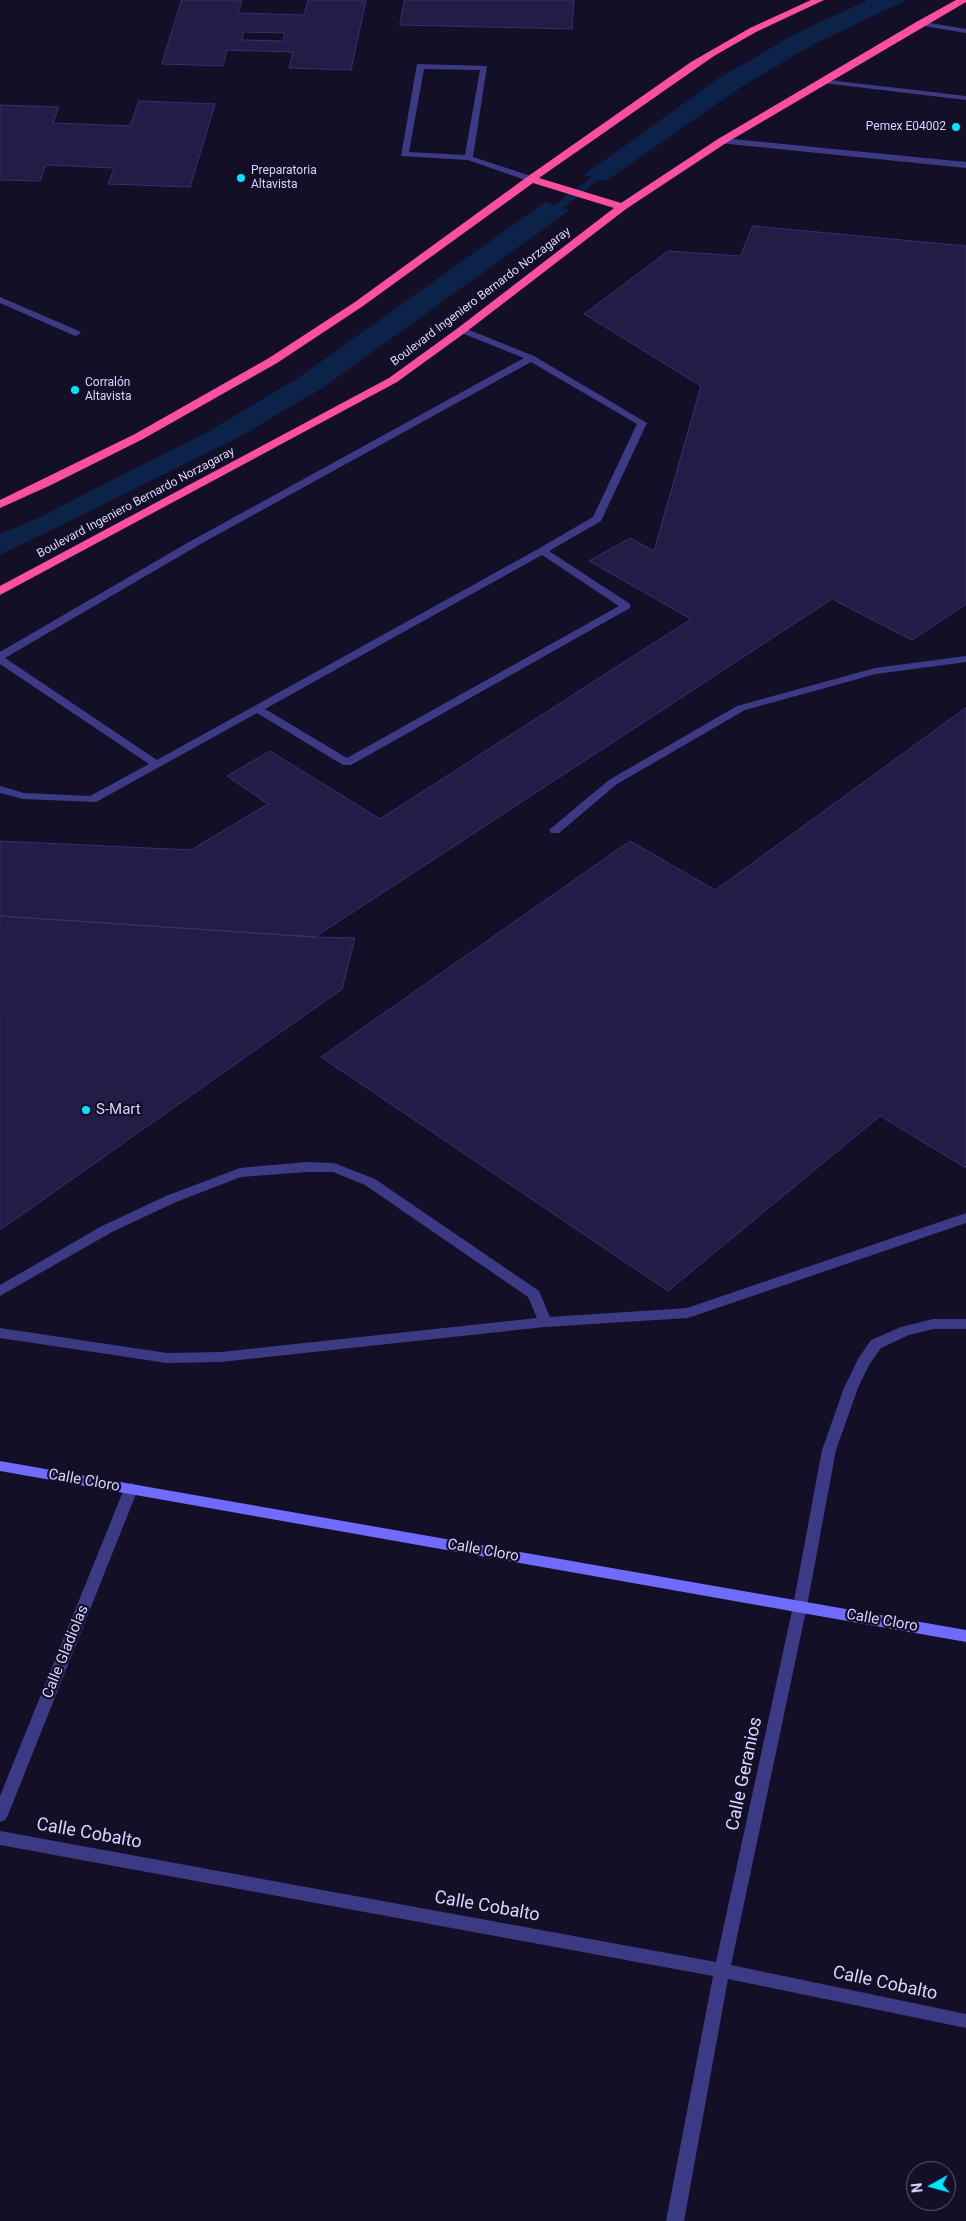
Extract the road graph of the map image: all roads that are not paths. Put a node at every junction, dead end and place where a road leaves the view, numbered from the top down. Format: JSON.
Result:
{"nodes":[{"id":1,"x":819,"y":0,"type":"edge"},
{"id":2,"x":963,"y":1,"type":"edge"},
{"id":3,"x":921,"y":23,"type":"junction"},
{"id":4,"x":966,"y":32,"type":"edge"},
{"id":5,"x":823,"y":81,"type":"junction"},
{"id":6,"x":966,"y":98,"type":"edge"},
{"id":7,"x":722,"y":141,"type":"junction"},
{"id":8,"x":468,"y":158,"type":"junction"},
{"id":9,"x":966,"y":165,"type":"edge"},
{"id":10,"x":531,"y":179,"type":"junction"},
{"id":11,"x":622,"y":207,"type":"junction"},
{"id":12,"x":0,"y":300,"type":"edge"},
{"id":13,"x":462,"y":330,"type":"junction"},
{"id":14,"x":76,"y":333,"type":"dead end"},
{"id":15,"x":531,"y":358,"type":"junction"},
{"id":16,"x":0,"y":504,"type":"edge"},
{"id":17,"x":542,"y":551,"type":"junction"},
{"id":18,"x":0,"y":591,"type":"edge"},
{"id":19,"x":0,"y":657,"type":"edge"},
{"id":20,"x":966,"y":659,"type":"edge"},
{"id":21,"x":257,"y":708,"type":"junction"},
{"id":22,"x":156,"y":764,"type":"junction"},
{"id":23,"x":0,"y":789,"type":"edge"},
{"id":24,"x":555,"y":830,"type":"dead end"},
{"id":25,"x":966,"y":1218,"type":"edge"},
{"id":26,"x":0,"y":1291,"type":"edge"},
{"id":27,"x":545,"y":1322,"type":"junction"},
{"id":28,"x":966,"y":1324,"type":"edge"},
{"id":29,"x":0,"y":1333,"type":"edge"},
{"id":30,"x":0,"y":1466,"type":"edge"},
{"id":31,"x":131,"y":1489,"type":"junction"},
{"id":32,"x":800,"y":1606,"type":"junction"},
{"id":33,"x":966,"y":1636,"type":"edge"},
{"id":34,"x":0,"y":1816,"type":"edge"},
{"id":35,"x":0,"y":1838,"type":"edge"},
{"id":36,"x":722,"y":1970,"type":"junction"},
{"id":37,"x":966,"y":2021,"type":"edge"},
{"id":38,"x":675,"y":2221,"type":"edge"}],
"edges":[{"from":1,"to":10,"type":"highway"},
{"from":2,"to":3,"type":"highway","name":"Boulevard Ingeniero Bernardo Norzagaray"},
{"from":3,"to":4,"type":"street"},
{"from":3,"to":5,"type":"highway","name":"Boulevard Ingeniero Bernardo Norzagaray"},
{"from":5,"to":6,"type":"street"},
{"from":5,"to":7,"type":"highway","name":"Boulevard Ingeniero Bernardo Norzagaray"},
{"from":7,"to":9,"type":"street"},
{"from":7,"to":11,"type":"highway","name":"Boulevard Ingeniero Bernardo Norzagaray"},
{"from":8,"to":8,"type":"street"},
{"from":8,"to":10,"type":"street"},
{"from":10,"to":11,"type":"highway"},
{"from":10,"to":16,"type":"highway"},
{"from":11,"to":13,"type":"highway","name":"Boulevard Ingeniero Bernardo Norzagaray"},
{"from":12,"to":14,"type":"street"},
{"from":13,"to":15,"type":"street"},
{"from":13,"to":18,"type":"highway","name":"Boulevard Ingeniero Bernardo Norzagaray"},
{"from":15,"to":17,"type":"street"},
{"from":15,"to":19,"type":"street"},
{"from":17,"to":21,"type":"street"},
{"from":17,"to":21,"type":"street"},
{"from":19,"to":22,"type":"street"},
{"from":20,"to":24,"type":"street"},
{"from":21,"to":22,"type":"street"},
{"from":22,"to":23,"type":"street"},
{"from":25,"to":27,"type":"street"},
{"from":26,"to":27,"type":"street"},
{"from":27,"to":29,"type":"street"},
{"from":28,"to":32,"type":"street","name":"Calle Geranios"},
{"from":30,"to":31,"type":"street","name":"Calle Cloro"},
{"from":31,"to":32,"type":"street","name":"Calle Cloro"},
{"from":31,"to":34,"type":"street","name":"Calle Gladiolas"},
{"from":32,"to":33,"type":"street","name":"Calle Cloro"},
{"from":32,"to":36,"type":"street","name":"Calle Geranios"},
{"from":35,"to":36,"type":"street","name":"Calle Cobalto"},
{"from":36,"to":37,"type":"street","name":"Calle Cobalto"},
{"from":36,"to":38,"type":"street","name":"Calle Geranios"}]}
